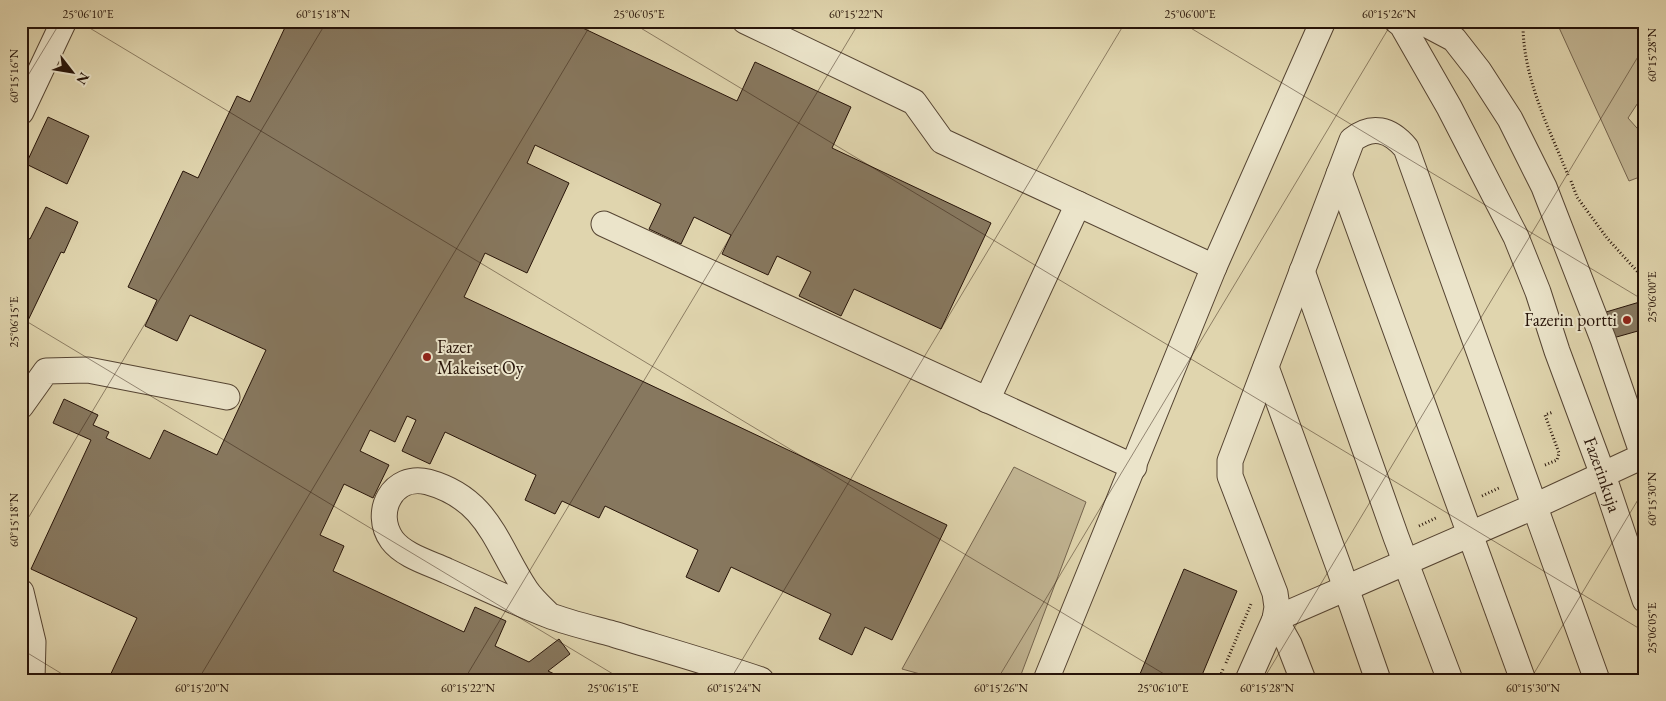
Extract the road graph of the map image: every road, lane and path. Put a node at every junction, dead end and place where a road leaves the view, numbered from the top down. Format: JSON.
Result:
{"nodes":[{"id":1,"x":64,"y":21,"type":"edge"},
{"id":2,"x":745,"y":21,"type":"edge"},
{"id":3,"x":1323,"y":21,"type":"edge"},
{"id":4,"x":1397,"y":21,"type":"edge"},
{"id":5,"x":1420,"y":21,"type":"edge"},
{"id":6,"x":1522,"y":21,"type":"edge"},
{"id":7,"x":21,"y":112,"type":"edge"},
{"id":8,"x":1339,"y":174,"type":"junction"},
{"id":9,"x":1078,"y":204,"type":"junction"},
{"id":10,"x":604,"y":224,"type":"dead end"},
{"id":11,"x":1214,"y":267,"type":"junction"},
{"id":12,"x":1302,"y":271,"type":"junction"},
{"id":13,"x":1645,"y":280,"type":"edge"},
{"id":14,"x":1266,"y":367,"type":"junction"},
{"id":15,"x":227,"y":397,"type":"dead end"},
{"id":16,"x":987,"y":400,"type":"junction"},
{"id":17,"x":1576,"y":402,"type":"junction"},
{"id":18,"x":21,"y":406,"type":"edge"},
{"id":19,"x":1644,"y":459,"type":"edge"},
{"id":20,"x":1134,"y":467,"type":"junction"},
{"id":21,"x":1603,"y":475,"type":"junction"},
{"id":22,"x":1524,"y":476,"type":"junction"},
{"id":23,"x":1461,"y":506,"type":"junction"},
{"id":24,"x":1535,"y":506,"type":"junction"},
{"id":25,"x":1471,"y":534,"type":"junction"},
{"id":26,"x":1396,"y":537,"type":"junction"},
{"id":27,"x":1405,"y":562,"type":"junction"},
{"id":28,"x":1345,"y":588,"type":"junction"},
{"id":29,"x":21,"y":592,"type":"edge"},
{"id":30,"x":1275,"y":593,"type":"junction"},
{"id":31,"x":1645,"y":600,"type":"edge"},
{"id":32,"x":549,"y":615,"type":"junction"},
{"id":33,"x":1275,"y":619,"type":"junction"},
{"id":34,"x":32,"y":680,"type":"edge"},
{"id":35,"x":761,"y":680,"type":"edge"},
{"id":36,"x":1046,"y":680,"type":"edge"},
{"id":37,"x":1219,"y":680,"type":"edge"},
{"id":38,"x":1248,"y":680,"type":"edge"},
{"id":39,"x":1303,"y":680,"type":"edge"},
{"id":40,"x":1378,"y":680,"type":"edge"},
{"id":41,"x":1450,"y":680,"type":"edge"},
{"id":42,"x":1523,"y":680,"type":"edge"},
{"id":43,"x":1597,"y":680,"type":"edge"}],
"edges":[{"from":1,"to":7,"type":"street"},
{"from":2,"to":9,"type":"street"},
{"from":3,"to":11,"type":"street"},
{"from":4,"to":17,"type":"street","name":"Fazerinkuja"},
{"from":5,"to":19,"type":"street"},
{"from":6,"to":13,"type":"path"},
{"from":8,"to":12,"type":"street"},
{"from":8,"to":22,"type":"street"},
{"from":8,"to":23,"type":"street"},
{"from":9,"to":11,"type":"street"},
{"from":9,"to":16,"type":"street"},
{"from":10,"to":16,"type":"street"},
{"from":11,"to":20,"type":"street"},
{"from":12,"to":14,"type":"street"},
{"from":12,"to":26,"type":"street"},
{"from":14,"to":28,"type":"street"},
{"from":14,"to":30,"type":"street"},
{"from":15,"to":18,"type":"street"},
{"from":16,"to":20,"type":"street"},
{"from":17,"to":21,"type":"street","name":"Fazerinkuja"},
{"from":17,"to":22,"type":"path"},
{"from":19,"to":21,"type":"street"},
{"from":20,"to":36,"type":"street"},
{"from":21,"to":24,"type":"street"},
{"from":21,"to":31,"type":"street","name":"Fazerinkuja"},
{"from":22,"to":23,"type":"path"},
{"from":22,"to":24,"type":"street"},
{"from":23,"to":25,"type":"street"},
{"from":23,"to":26,"type":"path"},
{"from":24,"to":25,"type":"street"},
{"from":24,"to":43,"type":"street"},
{"from":25,"to":27,"type":"street"},
{"from":25,"to":42,"type":"street"},
{"from":26,"to":27,"type":"street"},
{"from":27,"to":28,"type":"street"},
{"from":27,"to":41,"type":"street"},
{"from":28,"to":33,"type":"street"},
{"from":28,"to":40,"type":"street"},
{"from":29,"to":34,"type":"street"},
{"from":30,"to":33,"type":"street"},
{"from":30,"to":37,"type":"path"},
{"from":32,"to":32,"type":"street"},
{"from":32,"to":35,"type":"street"},
{"from":33,"to":38,"type":"street"},
{"from":33,"to":39,"type":"street"}]}
